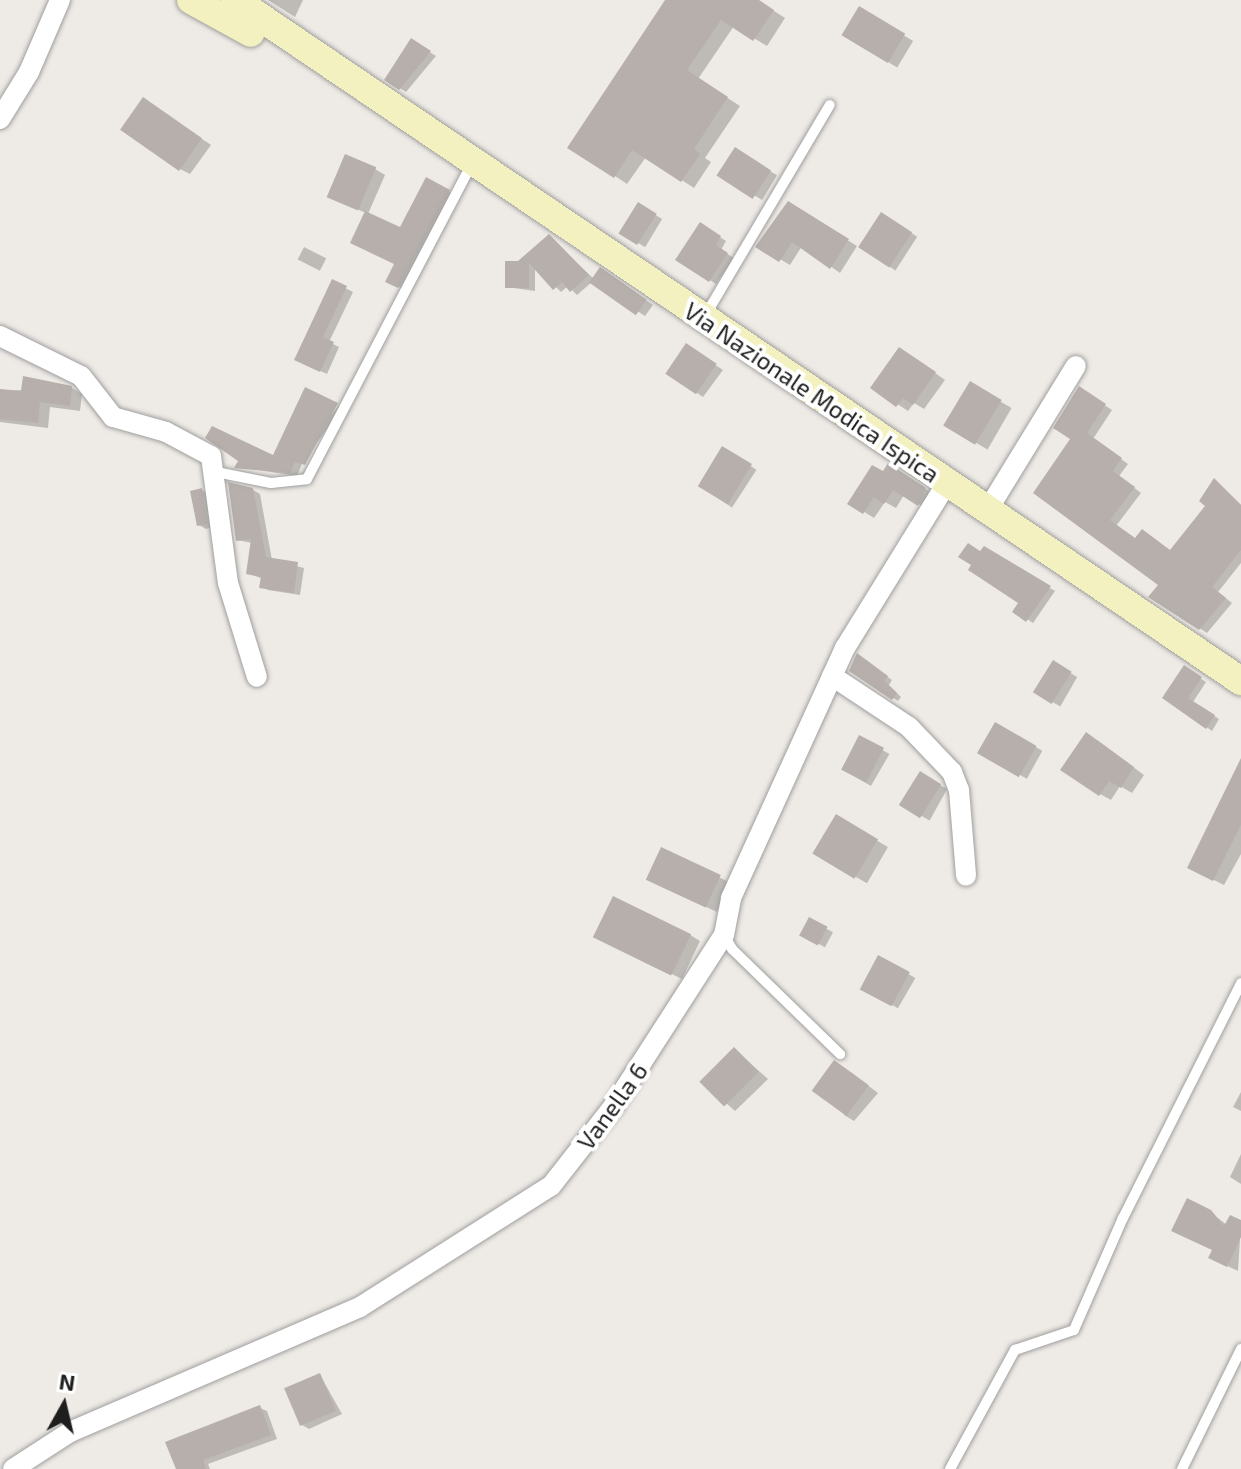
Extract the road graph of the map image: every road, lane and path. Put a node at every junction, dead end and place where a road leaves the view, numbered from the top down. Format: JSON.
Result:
{"nodes":[{"id":1,"x":60,"y":0,"type":"edge"},
{"id":2,"x":77,"y":0,"type":"edge"},
{"id":3,"x":191,"y":0,"type":"edge"},
{"id":4,"x":235,"y":0,"type":"edge"},
{"id":5,"x":53,"y":23,"type":"junction"},
{"id":6,"x":383,"y":102,"type":"junction"},
{"id":7,"x":830,"y":105,"type":"dead end"},
{"id":8,"x":0,"y":119,"type":"edge"},
{"id":9,"x":473,"y":162,"type":"junction"},
{"id":10,"x":704,"y":318,"type":"junction"},
{"id":11,"x":0,"y":336,"type":"edge"},
{"id":12,"x":1076,"y":366,"type":"dead end"},
{"id":13,"x":216,"y":472,"type":"junction"},
{"id":14,"x":947,"y":483,"type":"junction"},
{"id":15,"x":987,"y":511,"type":"junction"},
{"id":16,"x":832,"y":676,"type":"junction"},
{"id":17,"x":257,"y":677,"type":"dead end"},
{"id":18,"x":1241,"y":681,"type":"edge"},
{"id":19,"x":966,"y":876,"type":"dead end"},
{"id":20,"x":724,"y":935,"type":"junction"},
{"id":21,"x":1241,"y":983,"type":"edge"},
{"id":22,"x":840,"y":1054,"type":"dead end"},
{"id":23,"x":1241,"y":1349,"type":"edge"},
{"id":24,"x":13,"y":1469,"type":"edge"},
{"id":25,"x":950,"y":1469,"type":"edge"},
{"id":26,"x":1182,"y":1469,"type":"edge"}],
"edges":[{"from":1,"to":5,"type":"street"},
{"from":2,"to":5,"type":"street"},
{"from":3,"to":6,"type":"main road"},
{"from":4,"to":6,"type":"main road"},
{"from":5,"to":8,"type":"street"},
{"from":6,"to":9,"type":"main road","name":"Via Nazionale Modica Ispica"},
{"from":7,"to":10,"type":"lane"},
{"from":9,"to":10,"type":"main road","name":"Via Nazionale Modica Ispica"},
{"from":9,"to":13,"type":"lane"},
{"from":10,"to":14,"type":"main road","name":"Via Nazionale Modica Ispica"},
{"from":11,"to":13,"type":"street"},
{"from":12,"to":15,"type":"street"},
{"from":13,"to":17,"type":"street"},
{"from":14,"to":15,"type":"main road","name":"Via Nazionale Modica Ispica"},
{"from":14,"to":16,"type":"street","name":"Vanella 6"},
{"from":15,"to":18,"type":"main road","name":"Via Nazionale Modica Ispica"},
{"from":16,"to":19,"type":"street"},
{"from":16,"to":20,"type":"street","name":"Vanella 6"},
{"from":20,"to":22,"type":"lane"},
{"from":20,"to":24,"type":"street","name":"Vanella 6"},
{"from":21,"to":25,"type":"lane"},
{"from":23,"to":26,"type":"lane"}]}
